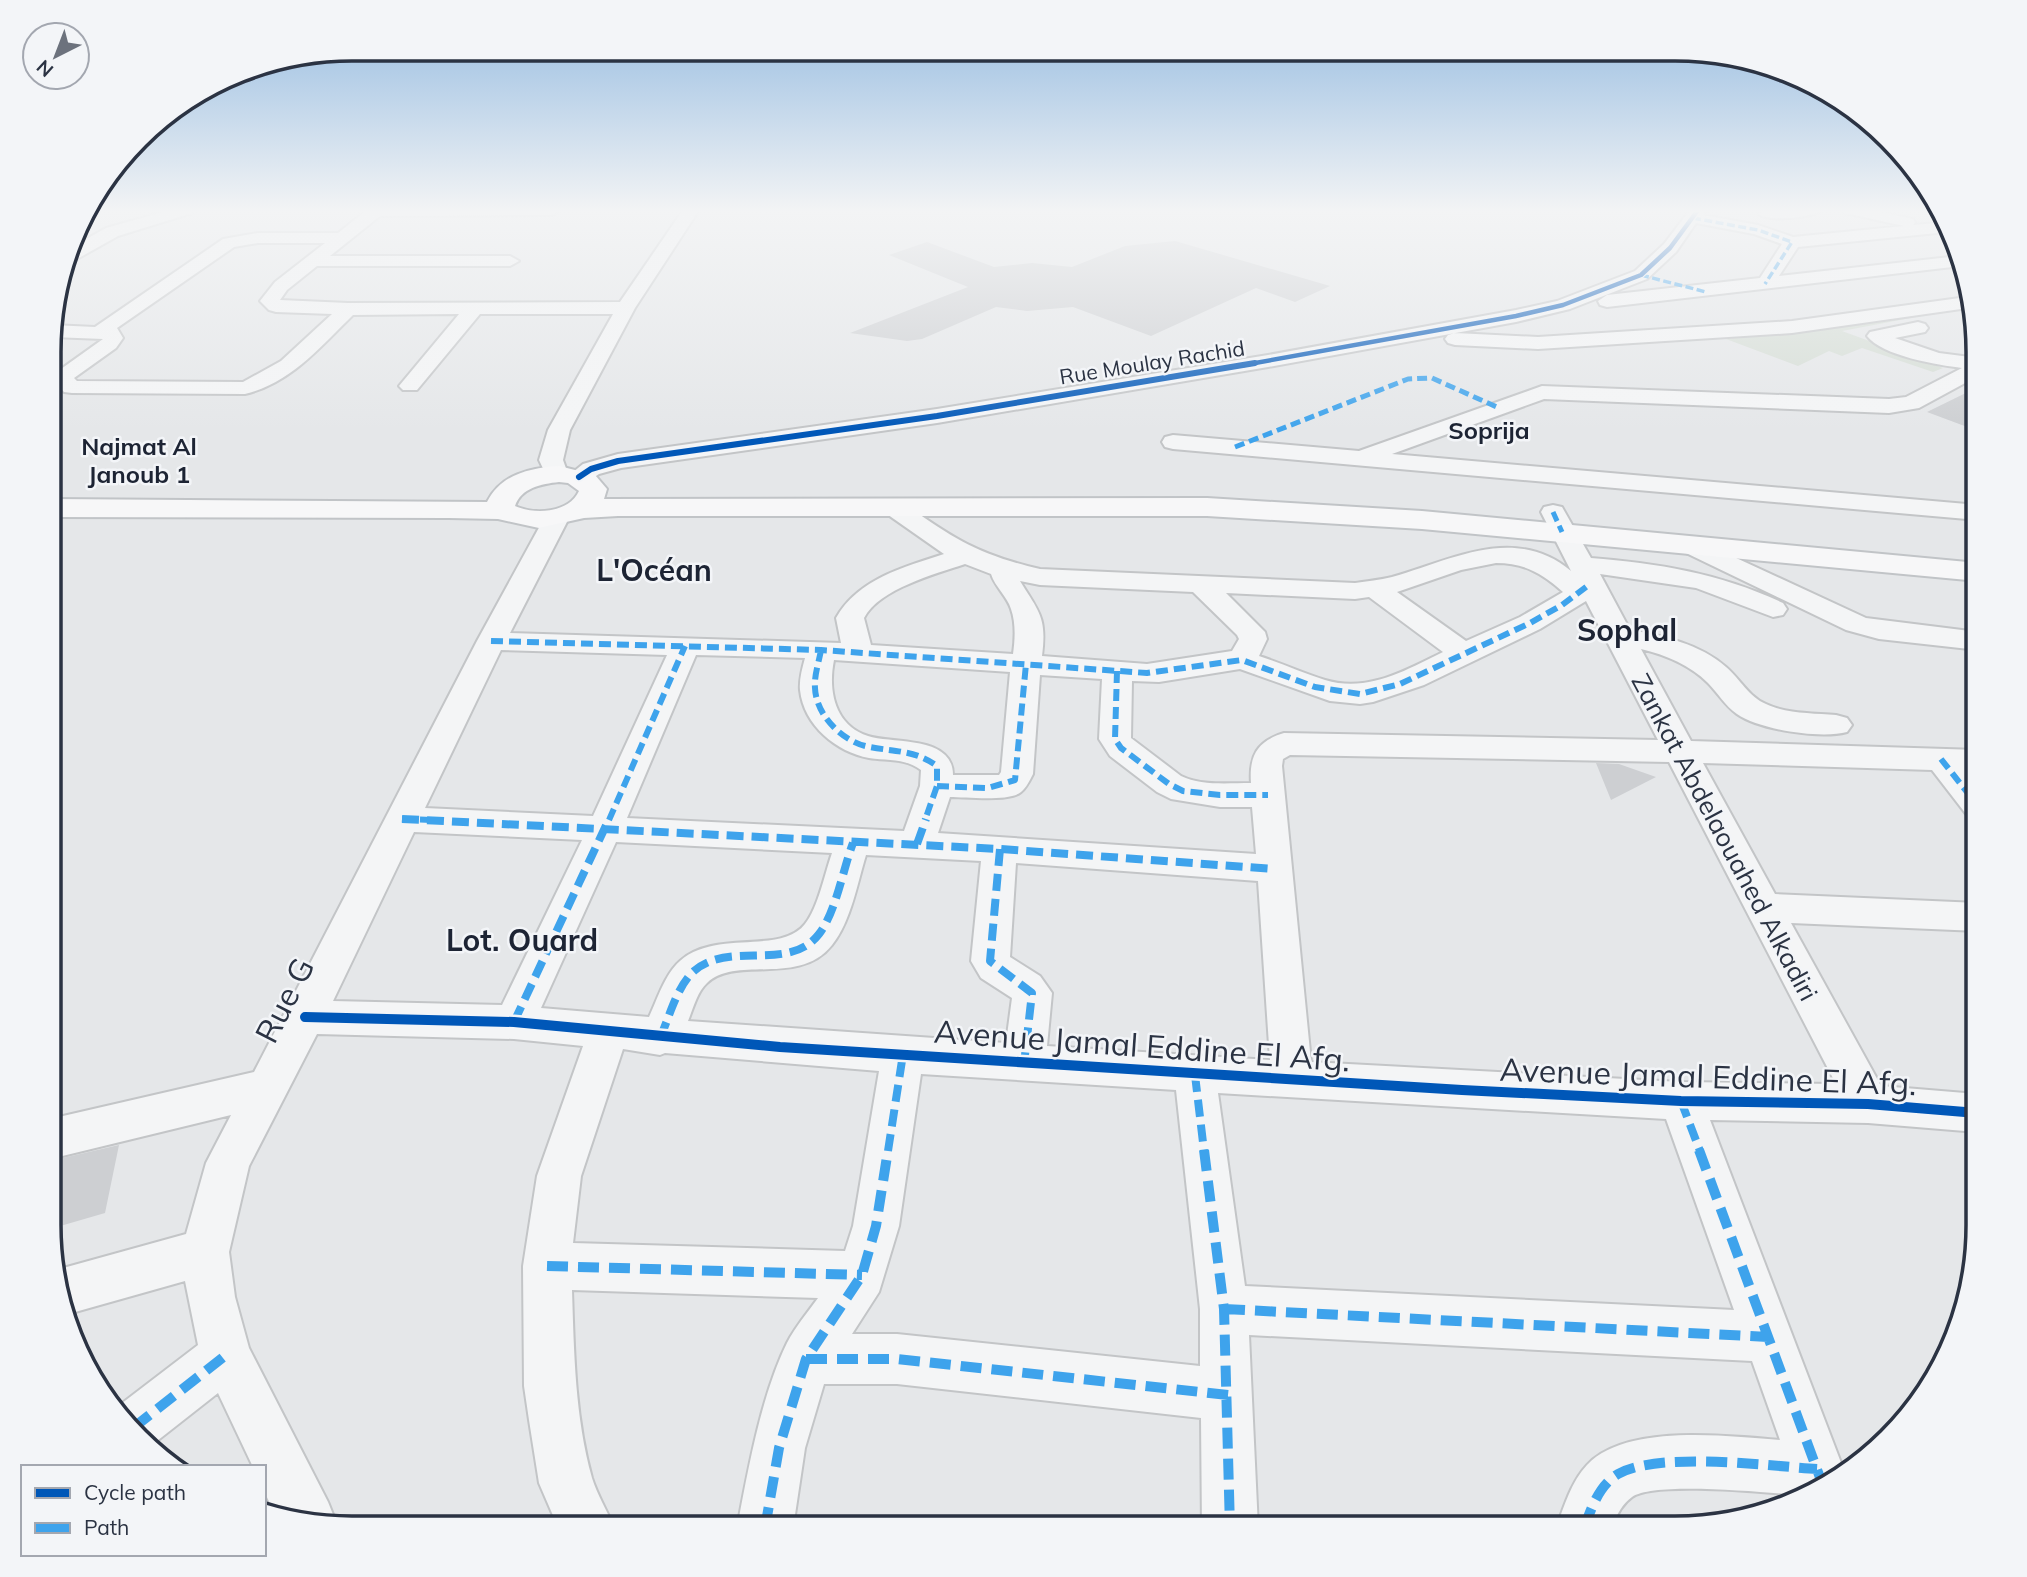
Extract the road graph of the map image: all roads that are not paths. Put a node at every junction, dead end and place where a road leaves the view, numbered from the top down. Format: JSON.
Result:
{"nodes":[{"id":1,"x":170,"y":284,"type":"edge"},
{"id":2,"x":285,"y":284,"type":"edge"},
{"id":3,"x":642,"y":284,"type":"edge"},
{"id":4,"x":1619,"y":284,"type":"edge"},
{"id":5,"x":1674,"y":284,"type":"edge"},
{"id":6,"x":1765,"y":284,"type":"joint"},
{"id":7,"x":1769,"y":284,"type":"edge"},
{"id":8,"x":1706,"y":292,"type":"junction"},
{"id":9,"x":1671,"y":295,"type":"junction"},
{"id":10,"x":1961,"y":303,"type":"edge"},
{"id":11,"x":1563,"y":305,"type":"junction"},
{"id":12,"x":626,"y":308,"type":"junction"},
{"id":13,"x":348,"y":309,"type":"junction"},
{"id":14,"x":474,"y":309,"type":"junction"},
{"id":15,"x":1962,"y":322,"type":"dead end"},
{"id":16,"x":62,"y":331,"type":"edge"},
{"id":17,"x":101,"y":331,"type":"junction"},
{"id":18,"x":1733,"y":331,"type":"junction"},
{"id":19,"x":1432,"y":333,"type":"junction"},
{"id":20,"x":1948,"y":342,"type":"dead end"},
{"id":21,"x":1908,"y":349,"type":"junction"},
{"id":22,"x":1966,"y":364,"type":"edge"},
{"id":23,"x":1966,"y":373,"type":"edge"},
{"id":24,"x":410,"y":386,"type":"dead end"},
{"id":25,"x":1173,"y":442,"type":"dead end"},
{"id":26,"x":1359,"y":458,"type":"junction"},
{"id":27,"x":1504,"y":471,"type":"junction"},
{"id":28,"x":1564,"y":476,"type":"junction"},
{"id":29,"x":61,"y":492,"type":"edge"},
{"id":30,"x":572,"y":494,"type":"junction"},
{"id":31,"x":508,"y":499,"type":"junction"},
{"id":32,"x":893,"y":507,"type":"junction"},
{"id":33,"x":61,"y":508,"type":"edge"},
{"id":34,"x":1966,"y":512,"type":"edge"},
{"id":35,"x":1558,"y":517,"type":"junction"},
{"id":36,"x":1693,"y":546,"type":"junction"},
{"id":37,"x":1966,"y":553,"type":"edge"},
{"id":38,"x":967,"y":555,"type":"junction"},
{"id":39,"x":1002,"y":568,"type":"junction"},
{"id":40,"x":1966,"y":571,"type":"edge"},
{"id":41,"x":1583,"y":581,"type":"junction"},
{"id":42,"x":1199,"y":583,"type":"junction"},
{"id":43,"x":1374,"y":587,"type":"junction"},
{"id":44,"x":1864,"y":626,"type":"junction"},
{"id":45,"x":1618,"y":637,"type":"junction"},
{"id":46,"x":1966,"y":640,"type":"edge"},
{"id":47,"x":491,"y":641,"type":"junction"},
{"id":48,"x":685,"y":646,"type":"junction"},
{"id":49,"x":821,"y":650,"type":"junction"},
{"id":50,"x":1464,"y":653,"type":"junction"},
{"id":51,"x":861,"y":654,"type":"junction"},
{"id":52,"x":1242,"y":660,"type":"junction"},
{"id":53,"x":1026,"y":664,"type":"junction"},
{"id":54,"x":1117,"y":671,"type":"junction"},
{"id":55,"x":1836,"y":724,"type":"dead end"},
{"id":56,"x":1679,"y":751,"type":"junction"},
{"id":57,"x":1941,"y":759,"type":"junction"},
{"id":58,"x":1966,"y":760,"type":"edge"},
{"id":59,"x":937,"y":786,"type":"junction"},
{"id":60,"x":1966,"y":791,"type":"edge"},
{"id":61,"x":1268,"y":795,"type":"junction"},
{"id":62,"x":401,"y":819,"type":"junction"},
{"id":63,"x":604,"y":831,"type":"junction"},
{"id":64,"x":852,"y":843,"type":"junction"},
{"id":65,"x":917,"y":845,"type":"junction"},
{"id":66,"x":1000,"y":849,"type":"junction"},
{"id":67,"x":1274,"y":869,"type":"junction"},
{"id":68,"x":1763,"y":908,"type":"junction"},
{"id":69,"x":1966,"y":916,"type":"edge"},
{"id":70,"x":304,"y":1017,"type":"junction"},
{"id":71,"x":514,"y":1022,"type":"junction"},
{"id":72,"x":608,"y":1032,"type":"junction"},
{"id":73,"x":660,"y":1038,"type":"junction"},
{"id":74,"x":903,"y":1054,"type":"junction"},
{"id":75,"x":1024,"y":1064,"type":"junction"},
{"id":76,"x":1195,"y":1075,"type":"junction"},
{"id":77,"x":1292,"y":1080,"type":"junction"},
{"id":78,"x":265,"y":1088,"type":"junction"},
{"id":79,"x":1681,"y":1101,"type":"junction"},
{"id":80,"x":1868,"y":1104,"type":"junction"},
{"id":81,"x":1966,"y":1112,"type":"edge"},
{"id":82,"x":61,"y":1136,"type":"edge"},
{"id":83,"x":205,"y":1252,"type":"junction"},
{"id":84,"x":547,"y":1266,"type":"junction"},
{"id":85,"x":862,"y":1275,"type":"junction"},
{"id":86,"x":69,"y":1290,"type":"edge"},
{"id":87,"x":1224,"y":1309,"type":"junction"},
{"id":88,"x":1768,"y":1337,"type":"junction"},
{"id":89,"x":226,"y":1355,"type":"junction"},
{"id":90,"x":806,"y":1359,"type":"junction"},
{"id":91,"x":1228,"y":1395,"type":"junction"},
{"id":92,"x":139,"y":1423,"type":"edge"},
{"id":93,"x":1819,"y":1476,"type":"edge"},
{"id":94,"x":303,"y":1511,"type":"edge"},
{"id":95,"x":580,"y":1516,"type":"edge"},
{"id":96,"x":767,"y":1516,"type":"edge"},
{"id":97,"x":1230,"y":1516,"type":"edge"},
{"id":98,"x":1588,"y":1516,"type":"edge"}],
"edges":[{"from":1,"to":17,"type":"street"},
{"from":2,"to":13,"type":"street"},
{"from":3,"to":12,"type":"street"},
{"from":4,"to":11,"type":"street","name":"Rue Moulay Rachid"},
{"from":5,"to":8,"type":"street"},
{"from":6,"to":7,"type":"street"},
{"from":6,"to":8,"type":"street"},
{"from":8,"to":9,"type":"street"},
{"from":9,"to":11,"type":"street"},
{"from":9,"to":18,"type":"street"},
{"from":10,"to":18,"type":"street"},
{"from":11,"to":19,"type":"street","name":"Rue Moulay Rachid"},
{"from":12,"to":14,"type":"street"},
{"from":12,"to":30,"type":"street"},
{"from":13,"to":14,"type":"street"},
{"from":13,"to":17,"type":"street"},
{"from":14,"to":24,"type":"street"},
{"from":15,"to":21,"type":"street"},
{"from":16,"to":17,"type":"street"},
{"from":18,"to":19,"type":"street"},
{"from":19,"to":30,"type":"street","name":"Rue Moulay Rachid"},
{"from":20,"to":21,"type":"street"},
{"from":21,"to":22,"type":"street"},
{"from":23,"to":26,"type":"street"},
{"from":25,"to":26,"type":"street"},
{"from":26,"to":27,"type":"street"},
{"from":27,"to":28,"type":"street"},
{"from":27,"to":35,"type":"street"},
{"from":28,"to":34,"type":"street"},
{"from":28,"to":35,"type":"street"},
{"from":29,"to":31,"type":"main road"},
{"from":30,"to":31,"type":"main road"},
{"from":30,"to":31,"type":"main road"},
{"from":30,"to":32,"type":"main road"},
{"from":30,"to":35,"type":"main road"},
{"from":30,"to":47,"type":"street","name":"Rue G"},
{"from":31,"to":33,"type":"main road"},
{"from":32,"to":35,"type":"main road"},
{"from":32,"to":38,"type":"street"},
{"from":35,"to":36,"type":"main road"},
{"from":35,"to":37,"type":"main road"},
{"from":35,"to":41,"type":"street","name":"Zankat Abdelaouahed Alkadiri"},
{"from":36,"to":40,"type":"main road"},
{"from":36,"to":44,"type":"street"},
{"from":38,"to":39,"type":"street"},
{"from":38,"to":51,"type":"street"},
{"from":39,"to":42,"type":"street"},
{"from":39,"to":53,"type":"street"},
{"from":41,"to":43,"type":"street"},
{"from":41,"to":44,"type":"street"},
{"from":41,"to":45,"type":"street","name":"Zankat Abdelaouahed Alkadiri"},
{"from":41,"to":50,"type":"street"},
{"from":42,"to":43,"type":"street"},
{"from":42,"to":52,"type":"street"},
{"from":43,"to":50,"type":"street"},
{"from":44,"to":46,"type":"street"},
{"from":45,"to":55,"type":"street"},
{"from":45,"to":56,"type":"street","name":"Zankat Abdelaouahed Alkadiri"},
{"from":47,"to":48,"type":"street"},
{"from":47,"to":62,"type":"street","name":"Rue G"},
{"from":48,"to":49,"type":"street"},
{"from":48,"to":63,"type":"street"},
{"from":49,"to":51,"type":"street"},
{"from":49,"to":59,"type":"street"},
{"from":50,"to":52,"type":"street"},
{"from":51,"to":53,"type":"street"},
{"from":52,"to":54,"type":"street"},
{"from":53,"to":54,"type":"street"},
{"from":53,"to":59,"type":"street"},
{"from":54,"to":61,"type":"street"},
{"from":56,"to":57,"type":"street"},
{"from":56,"to":61,"type":"street"},
{"from":56,"to":68,"type":"street","name":"Zankat Abdelaouahed Alkadiri"},
{"from":57,"to":58,"type":"street"},
{"from":57,"to":60,"type":"street"},
{"from":59,"to":65,"type":"street"},
{"from":61,"to":67,"type":"street"},
{"from":62,"to":63,"type":"street"},
{"from":62,"to":70,"type":"street","name":"Rue G"},
{"from":63,"to":64,"type":"street"},
{"from":63,"to":71,"type":"street"},
{"from":64,"to":65,"type":"street"},
{"from":64,"to":73,"type":"street"},
{"from":65,"to":66,"type":"street"},
{"from":66,"to":67,"type":"street"},
{"from":66,"to":75,"type":"street"},
{"from":67,"to":77,"type":"street"},
{"from":68,"to":69,"type":"street"},
{"from":68,"to":80,"type":"street","name":"Zankat Abdelaouahed Alkadiri"},
{"from":70,"to":71,"type":"street","name":"Avenue Jamal Eddine El Afg."},
{"from":70,"to":78,"type":"street","name":"Rue G"},
{"from":71,"to":72,"type":"street","name":"Avenue Jamal Eddine El Afg."},
{"from":72,"to":73,"type":"street","name":"Avenue Jamal Eddine El Afg."},
{"from":72,"to":84,"type":"street"},
{"from":73,"to":74,"type":"street","name":"Avenue Jamal Eddine El Afg."},
{"from":74,"to":75,"type":"street","name":"Avenue Jamal Eddine El Afg."},
{"from":74,"to":85,"type":"street"},
{"from":75,"to":76,"type":"street","name":"Avenue Jamal Eddine El Afg."},
{"from":76,"to":77,"type":"street","name":"Avenue Jamal Eddine El Afg."},
{"from":76,"to":87,"type":"street"},
{"from":77,"to":79,"type":"street","name":"Avenue Jamal Eddine El Afg."},
{"from":78,"to":82,"type":"street"},
{"from":78,"to":83,"type":"street","name":"Rue G"},
{"from":79,"to":80,"type":"street","name":"Avenue Jamal Eddine El Afg."},
{"from":79,"to":88,"type":"street"},
{"from":80,"to":81,"type":"street","name":"Avenue Jamal Eddine El Afg."},
{"from":83,"to":86,"type":"street"},
{"from":83,"to":89,"type":"street","name":"Rue G"},
{"from":84,"to":85,"type":"street"},
{"from":84,"to":95,"type":"street"},
{"from":85,"to":90,"type":"street"},
{"from":87,"to":88,"type":"street"},
{"from":87,"to":91,"type":"street"},
{"from":88,"to":93,"type":"street"},
{"from":89,"to":92,"type":"street"},
{"from":89,"to":94,"type":"street","name":"Rue G"},
{"from":90,"to":91,"type":"street"},
{"from":90,"to":96,"type":"street"},
{"from":91,"to":97,"type":"street"},
{"from":93,"to":98,"type":"street"}]}
